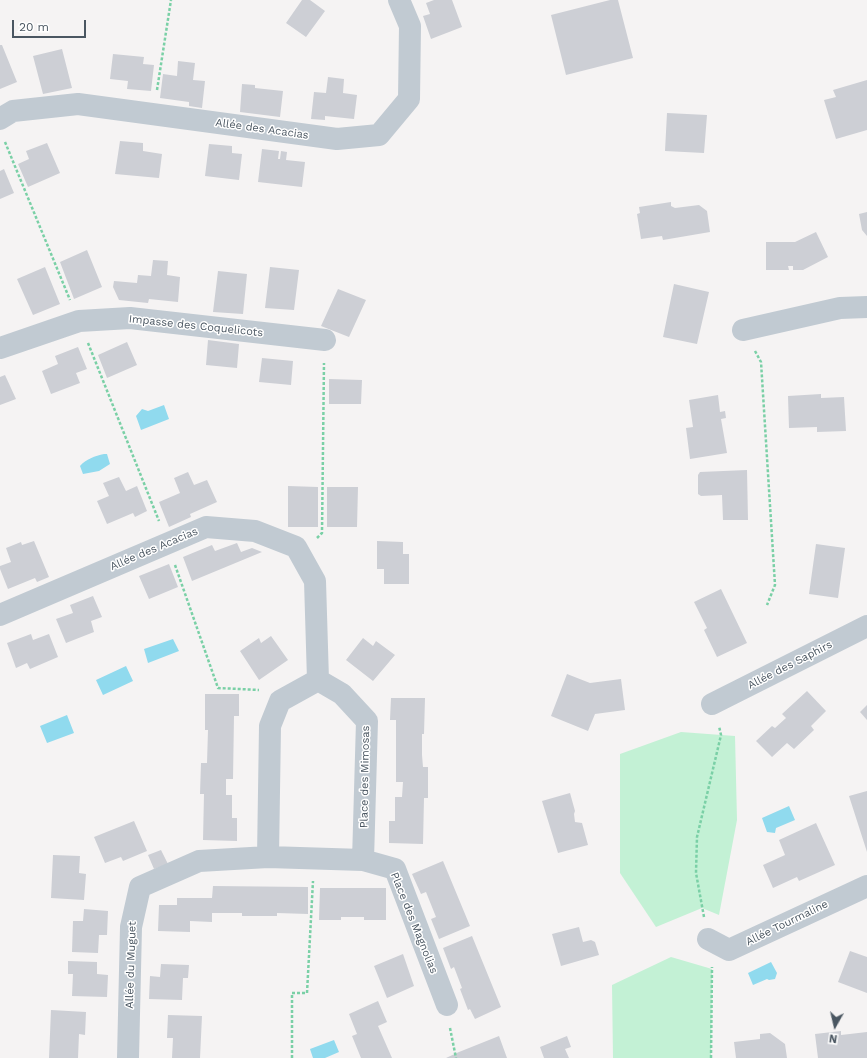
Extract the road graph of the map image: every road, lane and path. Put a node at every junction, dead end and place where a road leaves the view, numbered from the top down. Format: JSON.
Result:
{"nodes":[{"id":1,"x":171,"y":0,"type":"edge"},
{"id":2,"x":399,"y":0,"type":"edge"},
{"id":3,"x":160,"y":65,"type":"dead end"},
{"id":4,"x":2,"y":127,"type":"edge"},
{"id":5,"x":63,"y":282,"type":"dead end"},
{"id":6,"x":867,"y":307,"type":"edge"},
{"id":7,"x":743,"y":330,"type":"joint"},
{"id":8,"x":325,"y":340,"type":"dead end"},
{"id":9,"x":0,"y":348,"type":"edge"},
{"id":10,"x":93,"y":353,"type":"dead end"},
{"id":11,"x":323,"y":377,"type":"dead end"},
{"id":12,"x":151,"y":501,"type":"dead end"},
{"id":13,"x":322,"y":533,"type":"dead end"},
{"id":14,"x":167,"y":543,"type":"junction"},
{"id":15,"x":767,"y":605,"type":"dead end"},
{"id":16,"x":0,"y":615,"type":"edge"},
{"id":17,"x":867,"y":626,"type":"edge"},
{"id":18,"x":318,"y":680,"type":"junction"},
{"id":19,"x":280,"y":701,"type":"junction"},
{"id":20,"x":712,"y":704,"type":"joint"},
{"id":21,"x":268,"y":857,"type":"junction"},
{"id":22,"x":314,"y":858,"type":"junction"},
{"id":23,"x":363,"y":860,"type":"junction"},
{"id":24,"x":867,"y":886,"type":"edge"},
{"id":25,"x":708,"y":939,"type":"junction"},
{"id":26,"x":447,"y":1005,"type":"joint"},
{"id":27,"x":128,"y":1058,"type":"edge"},
{"id":28,"x":292,"y":1058,"type":"edge"},
{"id":29,"x":456,"y":1058,"type":"edge"},
{"id":30,"x":711,"y":1058,"type":"edge"}],
"edges":[{"from":1,"to":3,"type":"path"},
{"from":2,"to":4,"type":"street","name":"Allée des Acacias"},
{"from":4,"to":5,"type":"path"},
{"from":6,"to":7,"type":"street"},
{"from":7,"to":15,"type":"path"},
{"from":8,"to":9,"type":"street","name":"Impasse des Coquelicots"},
{"from":10,"to":12,"type":"path"},
{"from":11,"to":13,"type":"path"},
{"from":14,"to":16,"type":"street","name":"Allée des Acacias"},
{"from":14,"to":18,"type":"street","name":"Allée des Acacias"},
{"from":14,"to":19,"type":"path"},
{"from":17,"to":20,"type":"street","name":"Allée des Saphirs"},
{"from":18,"to":19,"type":"street"},
{"from":18,"to":23,"type":"street","name":"Place des Mimosas"},
{"from":19,"to":21,"type":"street"},
{"from":20,"to":25,"type":"path"},
{"from":21,"to":22,"type":"street"},
{"from":21,"to":27,"type":"street","name":"Allée du Muguet"},
{"from":22,"to":23,"type":"street"},
{"from":22,"to":28,"type":"path"},
{"from":23,"to":26,"type":"street","name":"Place des Magnolias"},
{"from":24,"to":25,"type":"street","name":"Allée Tourmaline"},
{"from":25,"to":30,"type":"path"},
{"from":26,"to":29,"type":"path"}]}
